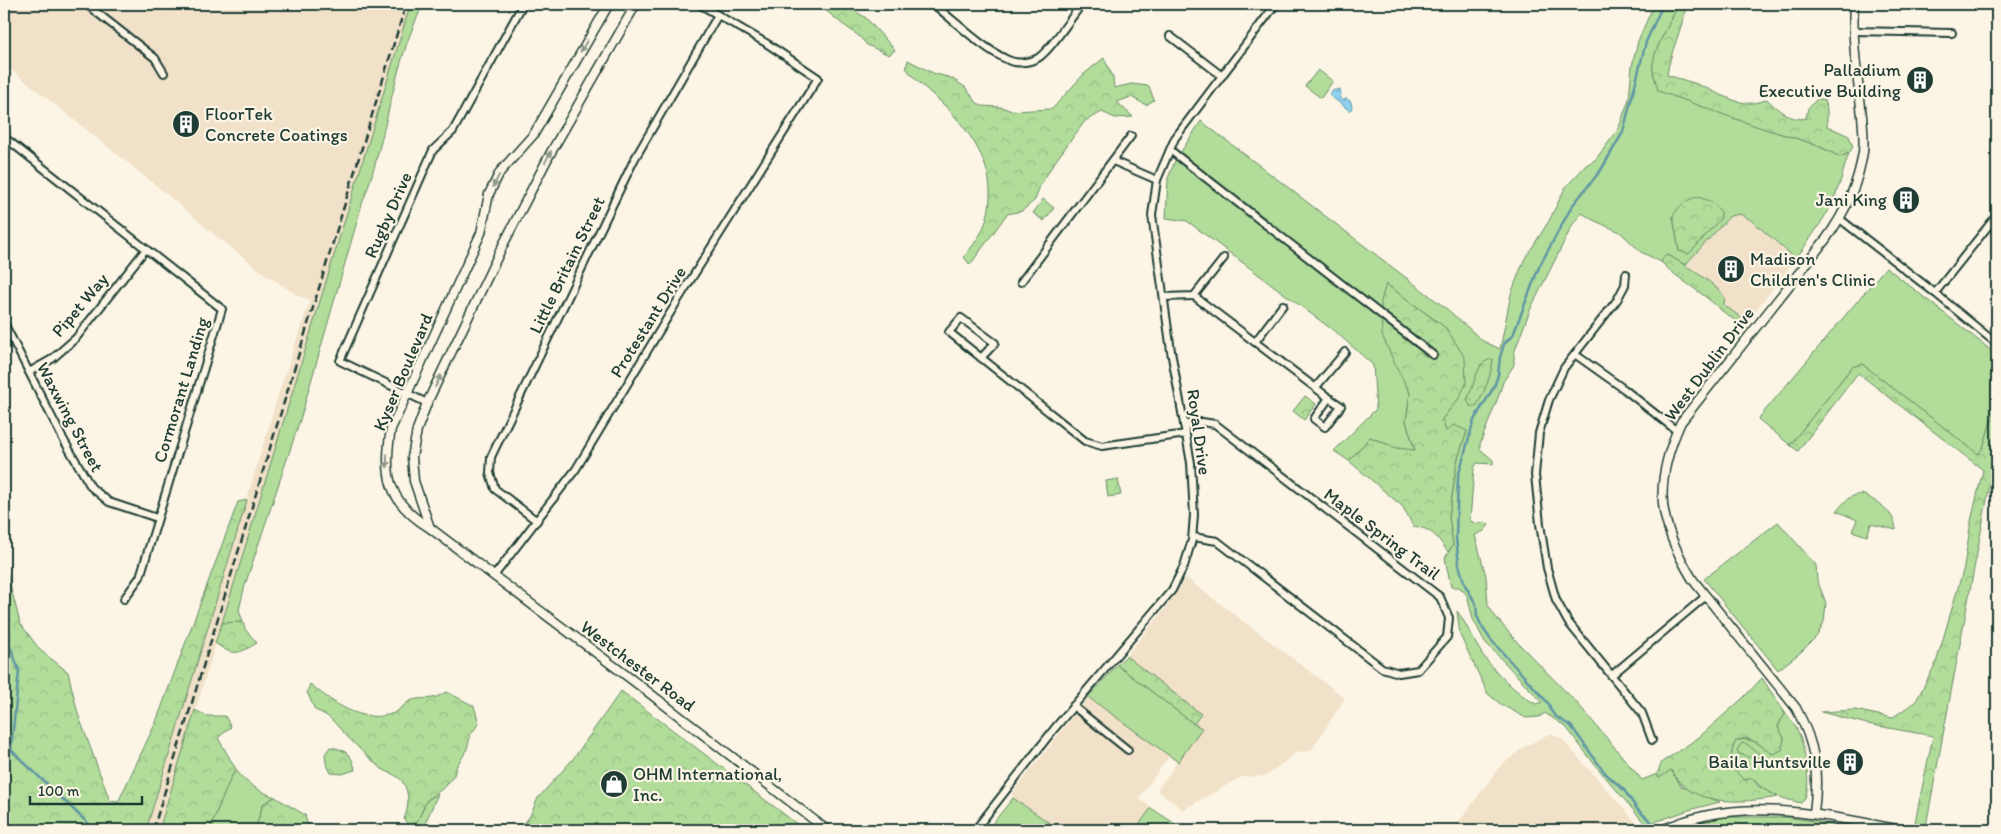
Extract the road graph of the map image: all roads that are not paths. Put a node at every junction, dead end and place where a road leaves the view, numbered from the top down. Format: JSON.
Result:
{"nodes":[{"id":1,"x":86,"y":4,"type":"edge"},
{"id":2,"x":523,"y":4,"type":"edge"},
{"id":3,"x":609,"y":4,"type":"edge"},
{"id":4,"x":636,"y":4,"type":"edge"},
{"id":5,"x":699,"y":4,"type":"edge"},
{"id":6,"x":933,"y":4,"type":"edge"},
{"id":7,"x":1082,"y":4,"type":"edge"},
{"id":8,"x":1276,"y":4,"type":"edge"},
{"id":9,"x":1854,"y":4,"type":"edge"},
{"id":10,"x":718,"y":15,"type":"junction"},
{"id":11,"x":1853,"y":31,"type":"junction"},
{"id":12,"x":1952,"y":33,"type":"dead end"},
{"id":13,"x":1170,"y":36,"type":"dead end"},
{"id":14,"x":164,"y":73,"type":"dead end"},
{"id":15,"x":1222,"y":76,"type":"junction"},
{"id":16,"x":1131,"y":136,"type":"dead end"},
{"id":17,"x":4,"y":137,"type":"edge"},
{"id":18,"x":1170,"y":150,"type":"junction"},
{"id":19,"x":1113,"y":162,"type":"junction"},
{"id":20,"x":1157,"y":180,"type":"junction"},
{"id":21,"x":1997,"y":216,"type":"edge"},
{"id":22,"x":1840,"y":219,"type":"junction"},
{"id":23,"x":146,"y":249,"type":"junction"},
{"id":24,"x":1224,"y":258,"type":"dead end"},
{"id":25,"x":1626,"y":274,"type":"dead end"},
{"id":26,"x":1021,"y":282,"type":"dead end"},
{"id":27,"x":1935,"y":293,"type":"junction"},
{"id":28,"x":1194,"y":296,"type":"junction"},
{"id":29,"x":1164,"y":297,"type":"junction"},
{"id":30,"x":1283,"y":304,"type":"dead end"},
{"id":31,"x":4,"y":323,"type":"edge"},
{"id":32,"x":1255,"y":342,"type":"junction"},
{"id":33,"x":1997,"y":344,"type":"edge"},
{"id":34,"x":1345,"y":352,"type":"dead end"},
{"id":35,"x":1576,"y":355,"type":"junction"},
{"id":36,"x":1433,"y":356,"type":"dead end"},
{"id":37,"x":981,"y":358,"type":"junction"},
{"id":38,"x":29,"y":372,"type":"junction"},
{"id":39,"x":1316,"y":387,"type":"junction"},
{"id":40,"x":408,"y":393,"type":"junction"},
{"id":41,"x":1329,"y":398,"type":"junction"},
{"id":42,"x":428,"y":403,"type":"junction"},
{"id":43,"x":1184,"y":425,"type":"junction"},
{"id":44,"x":1677,"y":431,"type":"junction"},
{"id":45,"x":1186,"y":434,"type":"junction"},
{"id":46,"x":157,"y":518,"type":"junction"},
{"id":47,"x":536,"y":521,"type":"junction"},
{"id":48,"x":430,"y":528,"type":"junction"},
{"id":49,"x":1192,"y":537,"type":"junction"},
{"id":50,"x":494,"y":576,"type":"junction"},
{"id":51,"x":1706,"y":596,"type":"junction"},
{"id":52,"x":124,"y":599,"type":"dead end"},
{"id":53,"x":1612,"y":675,"type":"junction"},
{"id":54,"x":1073,"y":706,"type":"junction"},
{"id":55,"x":1652,"y":740,"type":"dead end"},
{"id":56,"x":1128,"y":750,"type":"dead end"},
{"id":57,"x":1814,"y":814,"type":"junction"},
{"id":58,"x":1664,"y":829,"type":"edge"},
{"id":59,"x":827,"y":830,"type":"edge"},
{"id":60,"x":975,"y":830,"type":"edge"},
{"id":61,"x":1901,"y":830,"type":"edge"}],
"edges":[{"from":1,"to":14,"type":"street"},
{"from":2,"to":40,"type":"street","name":"Rugby Drive"},
{"from":3,"to":40,"type":"street","name":"Kyser Boulevard","one_way":true},
{"from":42,"to":4,"type":"street","name":"Kyser Boulevard","one_way":true},
{"from":5,"to":10,"type":"street"},
{"from":6,"to":7,"type":"street"},
{"from":8,"to":15,"type":"street","name":"Royal Drive"},
{"from":9,"to":11,"type":"street","name":"West Dublin Drive"},
{"from":10,"to":47,"type":"street","name":"Little Britain Street"},
{"from":10,"to":47,"type":"street","name":"Protestant Drive"},
{"from":11,"to":12,"type":"street"},
{"from":11,"to":22,"type":"street","name":"West Dublin Drive"},
{"from":13,"to":15,"type":"street"},
{"from":15,"to":18,"type":"street","name":"Royal Drive"},
{"from":16,"to":19,"type":"street"},
{"from":17,"to":23,"type":"street","name":"Cormorant Landing"},
{"from":18,"to":20,"type":"street","name":"Royal Drive"},
{"from":18,"to":36,"type":"street"},
{"from":19,"to":20,"type":"street"},
{"from":19,"to":26,"type":"street"},
{"from":20,"to":29,"type":"street","name":"Royal Drive"},
{"from":21,"to":27,"type":"street"},
{"from":22,"to":27,"type":"street"},
{"from":22,"to":44,"type":"street","name":"West Dublin Drive"},
{"from":23,"to":38,"type":"street","name":"Pipet Way"},
{"from":23,"to":46,"type":"street","name":"Cormorant Landing"},
{"from":24,"to":28,"type":"street"},
{"from":25,"to":35,"type":"street"},
{"from":27,"to":33,"type":"street"},
{"from":28,"to":29,"type":"street"},
{"from":28,"to":32,"type":"street"},
{"from":29,"to":43,"type":"street","name":"Royal Drive"},
{"from":30,"to":32,"type":"street"},
{"from":31,"to":38,"type":"street","name":"Waxwing Street"},
{"from":32,"to":39,"type":"street"},
{"from":34,"to":39,"type":"street"},
{"from":35,"to":44,"type":"street"},
{"from":35,"to":53,"type":"street"},
{"from":37,"to":37,"type":"street"},
{"from":37,"to":45,"type":"street"},
{"from":38,"to":46,"type":"street","name":"Waxwing Street"},
{"from":39,"to":41,"type":"street"},
{"from":40,"to":42,"type":"street","name":"Rugby Drive"},
{"from":40,"to":48,"type":"street","name":"Kyser Boulevard","one_way":true},
{"from":41,"to":41,"type":"street"},
{"from":42,"to":48,"type":"street","name":"Kyser Boulevard"},
{"from":43,"to":45,"type":"street","name":"Royal Drive"},
{"from":43,"to":49,"type":"street","name":"Maple Spring Trail"},
{"from":44,"to":51,"type":"street","name":"West Dublin Drive"},
{"from":45,"to":49,"type":"street","name":"Royal Drive"},
{"from":46,"to":52,"type":"street","name":"Cormorant Landing"},
{"from":47,"to":50,"type":"street","name":"Protestant Drive"},
{"from":48,"to":50,"type":"street","name":"Westchester Road"},
{"from":49,"to":54,"type":"street","name":"Royal Drive"},
{"from":50,"to":59,"type":"street","name":"Westchester Road"},
{"from":51,"to":53,"type":"street"},
{"from":51,"to":57,"type":"street","name":"West Dublin Drive"},
{"from":53,"to":55,"type":"street"},
{"from":54,"to":56,"type":"street"},
{"from":54,"to":60,"type":"street","name":"Royal Drive"},
{"from":57,"to":58,"type":"street"},
{"from":57,"to":61,"type":"street"}]}
